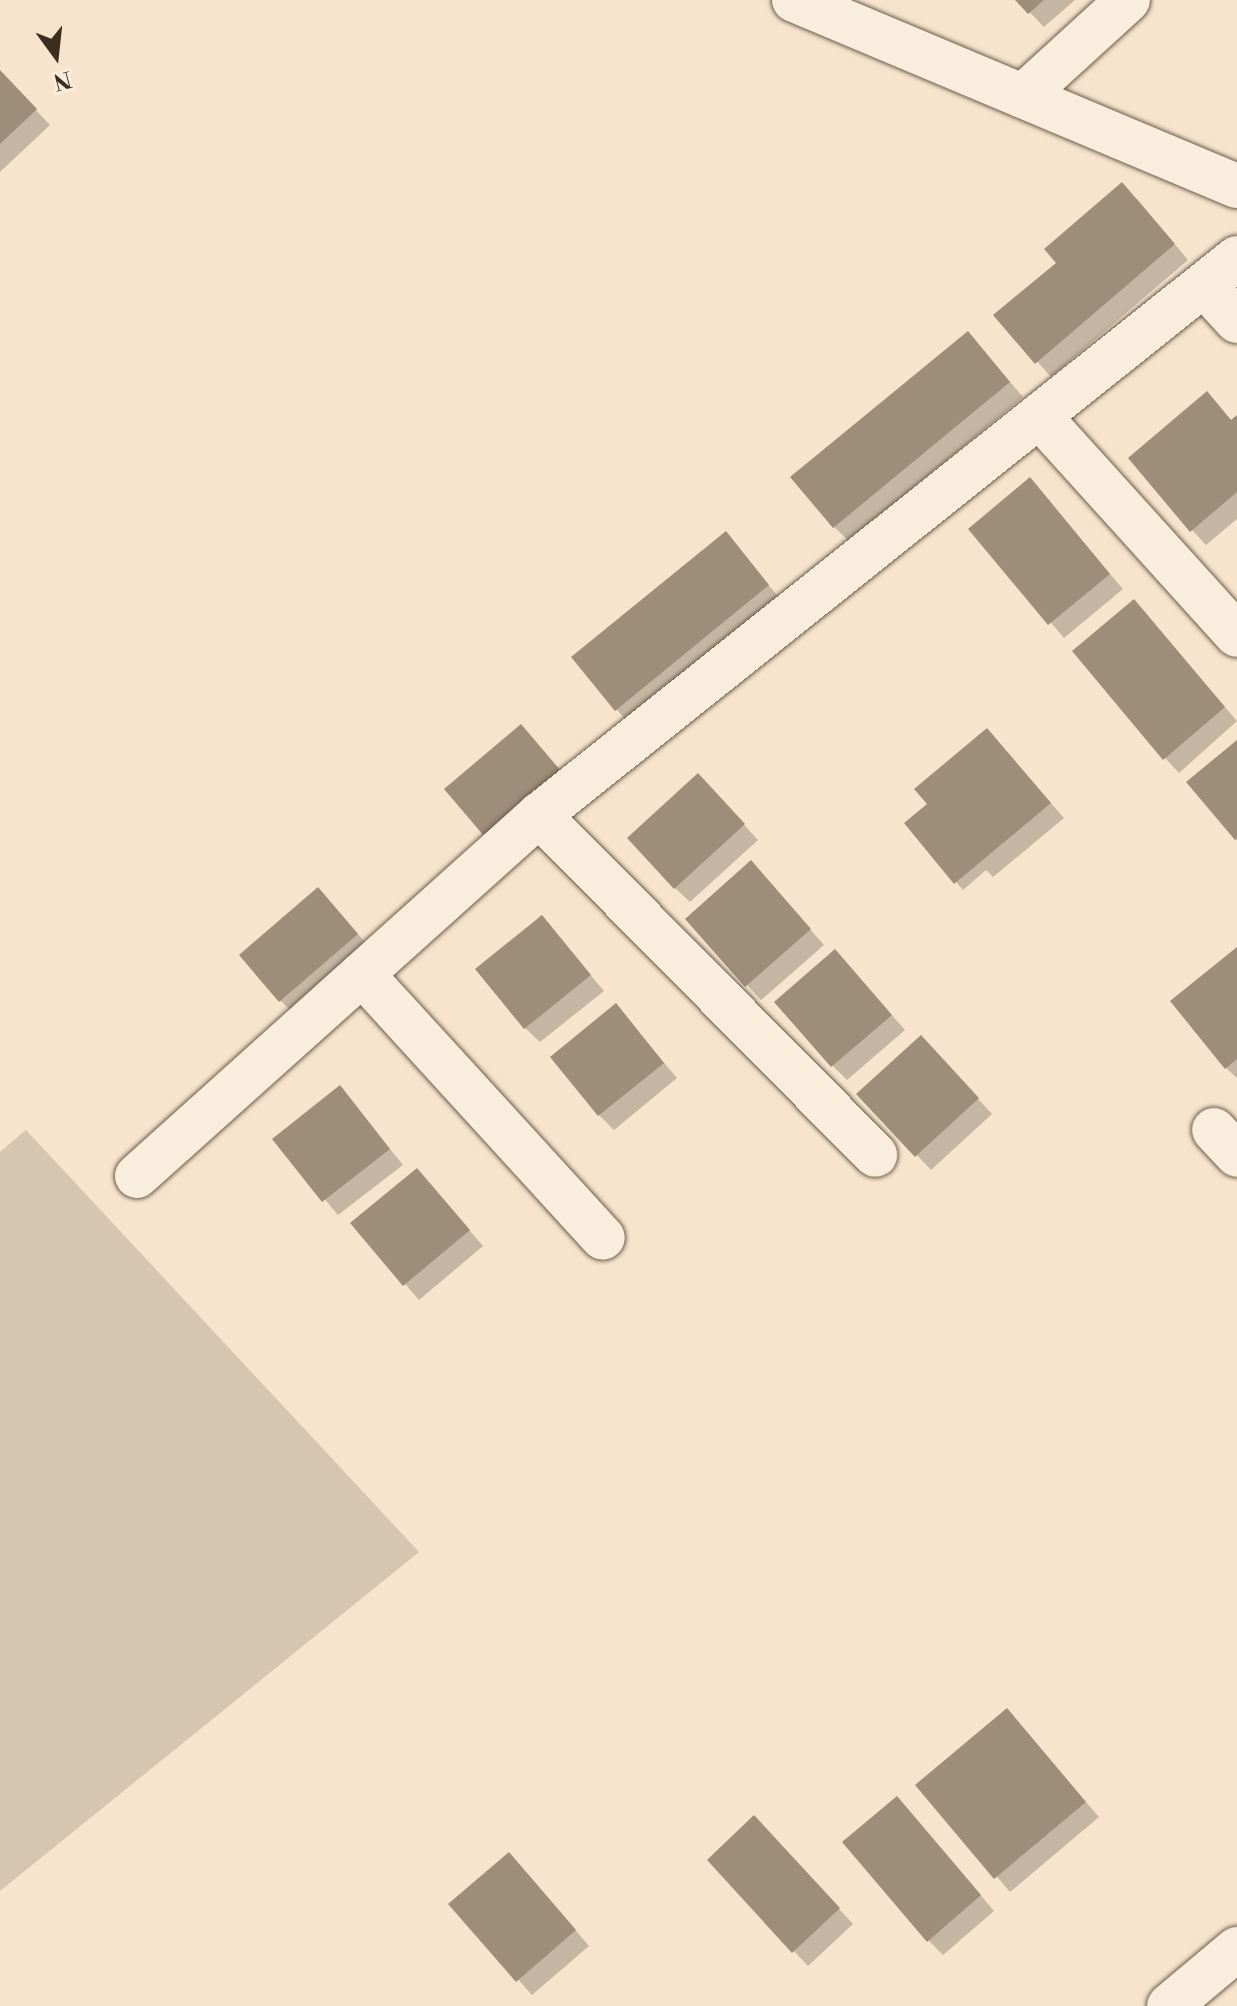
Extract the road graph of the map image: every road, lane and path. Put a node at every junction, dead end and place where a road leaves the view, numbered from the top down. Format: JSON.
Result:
{"nodes":[{"id":1,"x":794,"y":0,"type":"edge"},
{"id":2,"x":1128,"y":0,"type":"edge"},
{"id":3,"x":1023,"y":96,"type":"junction"},
{"id":4,"x":1237,"y":186,"type":"edge"},
{"id":5,"x":1237,"y":258,"type":"edge"},
{"id":6,"x":1204,"y":285,"type":"junction"},
{"id":7,"x":1237,"y":321,"type":"edge"},
{"id":8,"x":1039,"y":416,"type":"junction"},
{"id":9,"x":1237,"y":635,"type":"edge"},
{"id":10,"x":539,"y":815,"type":"junction"},
{"id":11,"x":362,"y":974,"type":"junction"},
{"id":12,"x":875,"y":1155,"type":"dead end"},
{"id":13,"x":137,"y":1176,"type":"dead end"},
{"id":14,"x":603,"y":1238,"type":"dead end"},
{"id":15,"x":1237,"y":1949,"type":"edge"},
{"id":16,"x":1169,"y":2006,"type":"edge"}],
"edges":[{"from":1,"to":3,"type":"street"},
{"from":2,"to":3,"type":"street"},
{"from":3,"to":4,"type":"street"},
{"from":5,"to":6,"type":"street"},
{"from":6,"to":7,"type":"street"},
{"from":6,"to":8,"type":"street"},
{"from":8,"to":9,"type":"street"},
{"from":8,"to":10,"type":"street"},
{"from":10,"to":11,"type":"street"},
{"from":10,"to":12,"type":"street"},
{"from":11,"to":13,"type":"street"},
{"from":11,"to":14,"type":"street"},
{"from":15,"to":16,"type":"street"}]}
